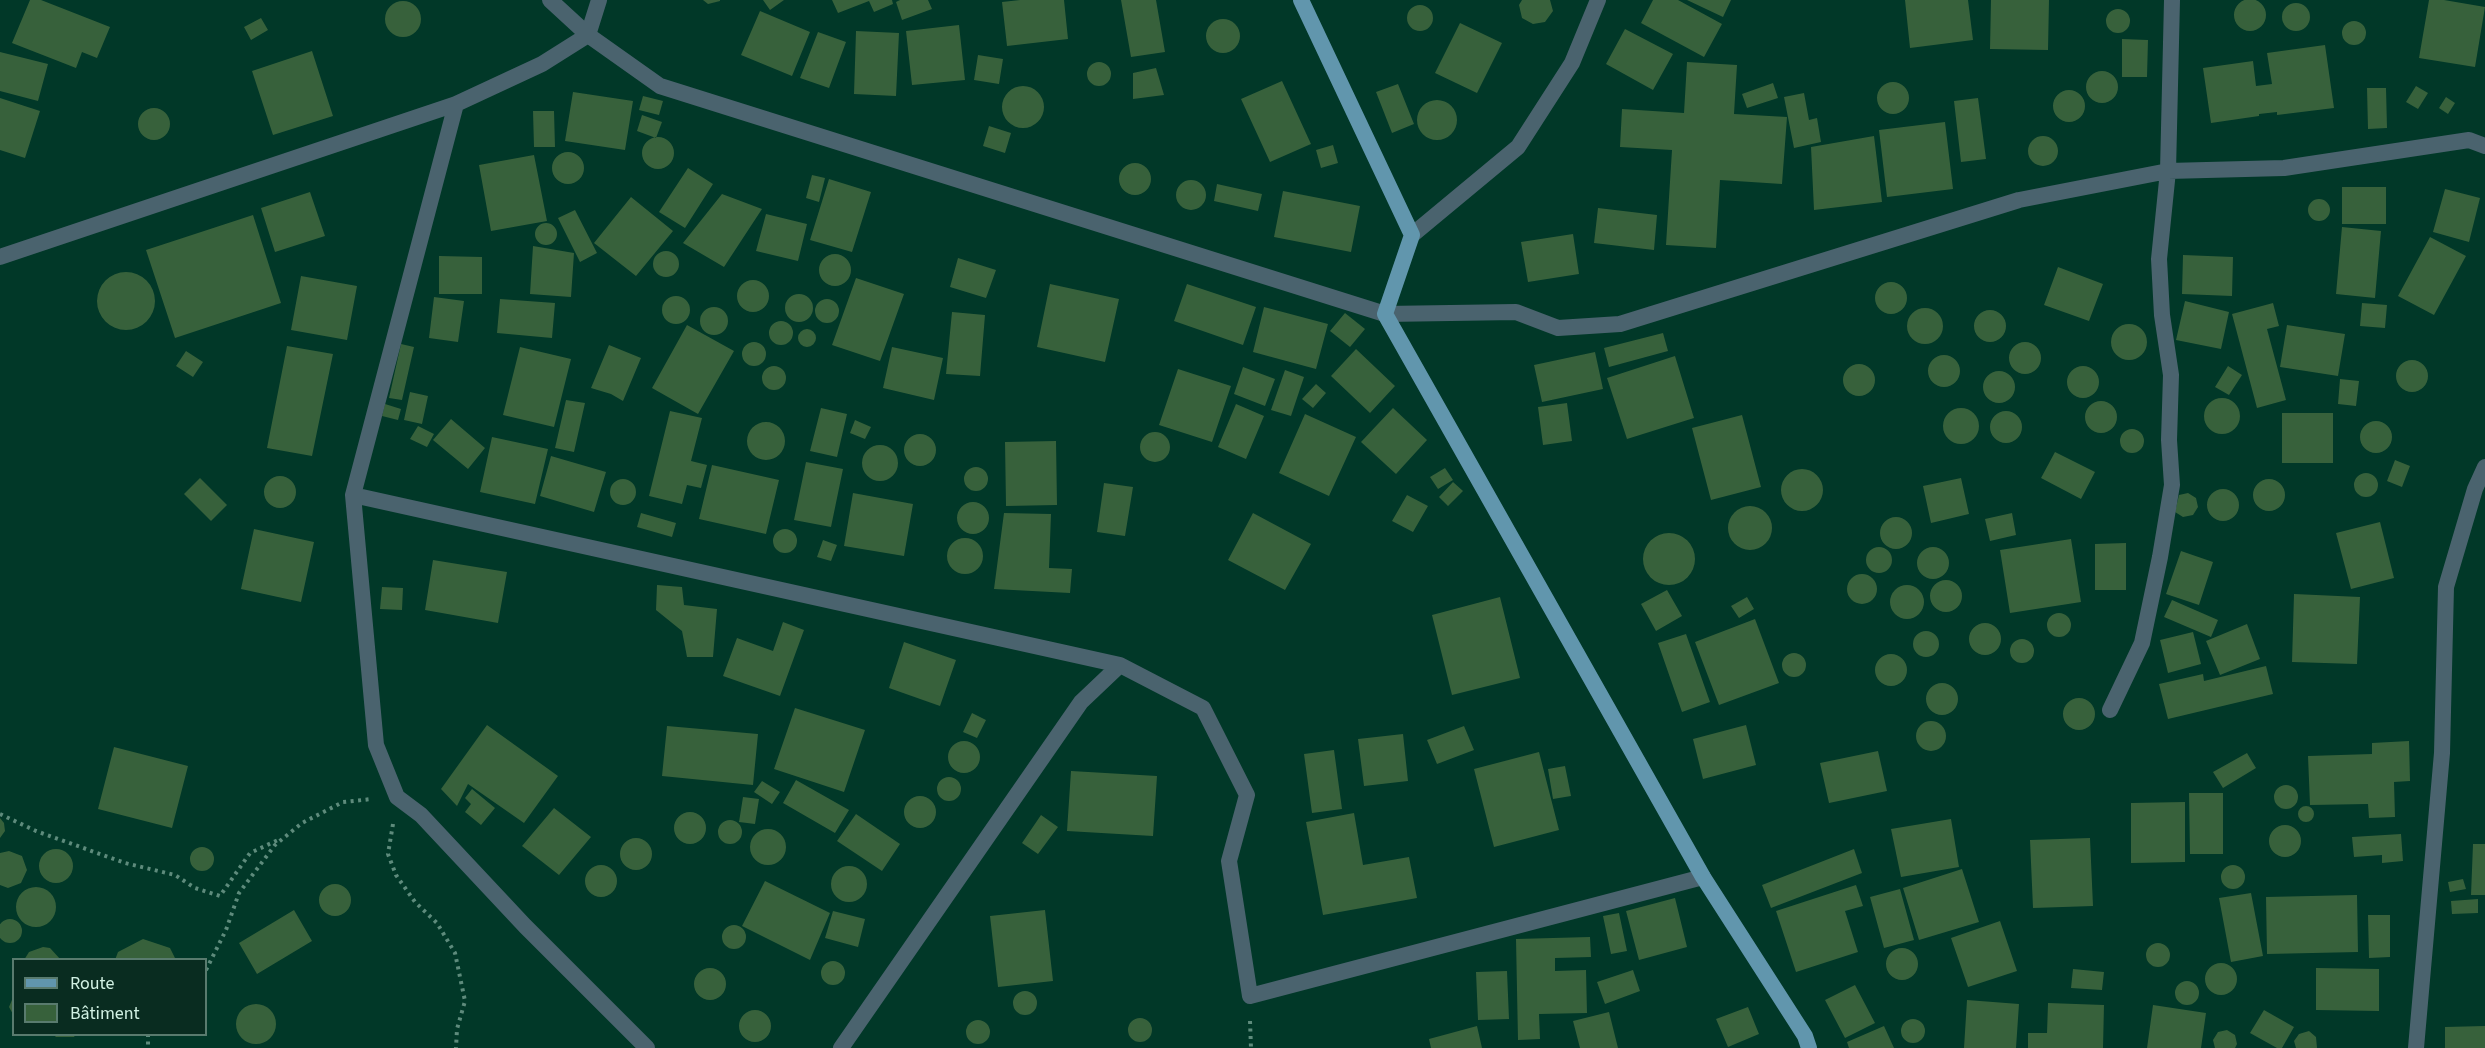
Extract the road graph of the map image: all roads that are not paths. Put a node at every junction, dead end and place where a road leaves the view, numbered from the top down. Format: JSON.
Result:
{"nodes":[{"id":1,"x":550,"y":0,"type":"edge"},
{"id":2,"x":599,"y":0,"type":"edge"},
{"id":3,"x":1301,"y":0,"type":"edge"},
{"id":4,"x":1598,"y":0,"type":"edge"},
{"id":5,"x":2172,"y":0,"type":"edge"},
{"id":6,"x":588,"y":35,"type":"junction"},
{"id":7,"x":456,"y":104,"type":"junction"},
{"id":8,"x":2485,"y":146,"type":"edge"},
{"id":9,"x":2169,"y":171,"type":"junction"},
{"id":10,"x":1412,"y":235,"type":"junction"},
{"id":11,"x":0,"y":257,"type":"edge"},
{"id":12,"x":1385,"y":314,"type":"junction"},
{"id":13,"x":2485,"y":467,"type":"edge"},
{"id":14,"x":352,"y":495,"type":"junction"},
{"id":15,"x":1120,"y":665,"type":"junction"},
{"id":16,"x":2110,"y":710,"type":"dead end"},
{"id":17,"x":1703,"y":878,"type":"junction"},
{"id":18,"x":647,"y":1048,"type":"edge"},
{"id":19,"x":841,"y":1048,"type":"edge"},
{"id":20,"x":1809,"y":1048,"type":"edge"},
{"id":21,"x":2416,"y":1048,"type":"edge"}],
"edges":[{"from":1,"to":6,"type":"street"},
{"from":2,"to":6,"type":"street"},
{"from":3,"to":10,"type":"main road"},
{"from":4,"to":10,"type":"street"},
{"from":5,"to":9,"type":"street"},
{"from":6,"to":7,"type":"street"},
{"from":6,"to":12,"type":"street"},
{"from":7,"to":11,"type":"street"},
{"from":7,"to":14,"type":"street"},
{"from":8,"to":9,"type":"street"},
{"from":9,"to":12,"type":"street"},
{"from":9,"to":16,"type":"street"},
{"from":10,"to":12,"type":"main road"},
{"from":12,"to":17,"type":"main road"},
{"from":13,"to":21,"type":"street"},
{"from":14,"to":15,"type":"street"},
{"from":14,"to":18,"type":"street"},
{"from":15,"to":17,"type":"street"},
{"from":15,"to":19,"type":"street"},
{"from":17,"to":20,"type":"main road"}]}
